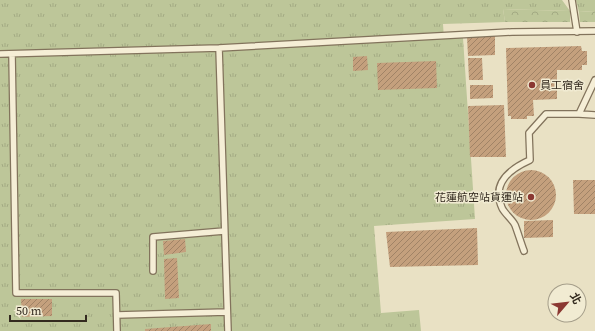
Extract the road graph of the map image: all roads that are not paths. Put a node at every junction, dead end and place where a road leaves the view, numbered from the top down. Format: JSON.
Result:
{"nodes":[{"id":1,"x":572,"y":0,"type":"edge"},
{"id":2,"x":595,"y":31,"type":"edge"},
{"id":3,"x":577,"y":32,"type":"junction"},
{"id":4,"x":220,"y":48,"type":"junction"},
{"id":5,"x":0,"y":54,"type":"edge"},
{"id":6,"x":12,"y":54,"type":"junction"},
{"id":7,"x":595,"y":80,"type":"edge"},
{"id":8,"x":579,"y":114,"type":"junction"},
{"id":9,"x":595,"y":115,"type":"edge"},
{"id":10,"x":224,"y":231,"type":"junction"},
{"id":11,"x":524,"y":251,"type":"dead end"},
{"id":12,"x":153,"y":271,"type":"dead end"},
{"id":13,"x":227,"y":312,"type":"junction"},
{"id":14,"x":117,"y":315,"type":"junction"},
{"id":15,"x":117,"y":331,"type":"edge"},
{"id":16,"x":228,"y":331,"type":"edge"}],
"edges":[{"from":1,"to":3,"type":"lane"},
{"from":2,"to":3,"type":"lane"},
{"from":3,"to":4,"type":"lane"},
{"from":4,"to":6,"type":"lane"},
{"from":4,"to":10,"type":"lane"},
{"from":5,"to":6,"type":"lane"},
{"from":6,"to":14,"type":"lane"},
{"from":7,"to":8,"type":"lane"},
{"from":8,"to":9,"type":"lane"},
{"from":8,"to":11,"type":"lane"},
{"from":10,"to":12,"type":"lane"},
{"from":10,"to":13,"type":"lane"},
{"from":13,"to":14,"type":"lane"},
{"from":13,"to":16,"type":"lane"},
{"from":14,"to":15,"type":"lane"}]}
